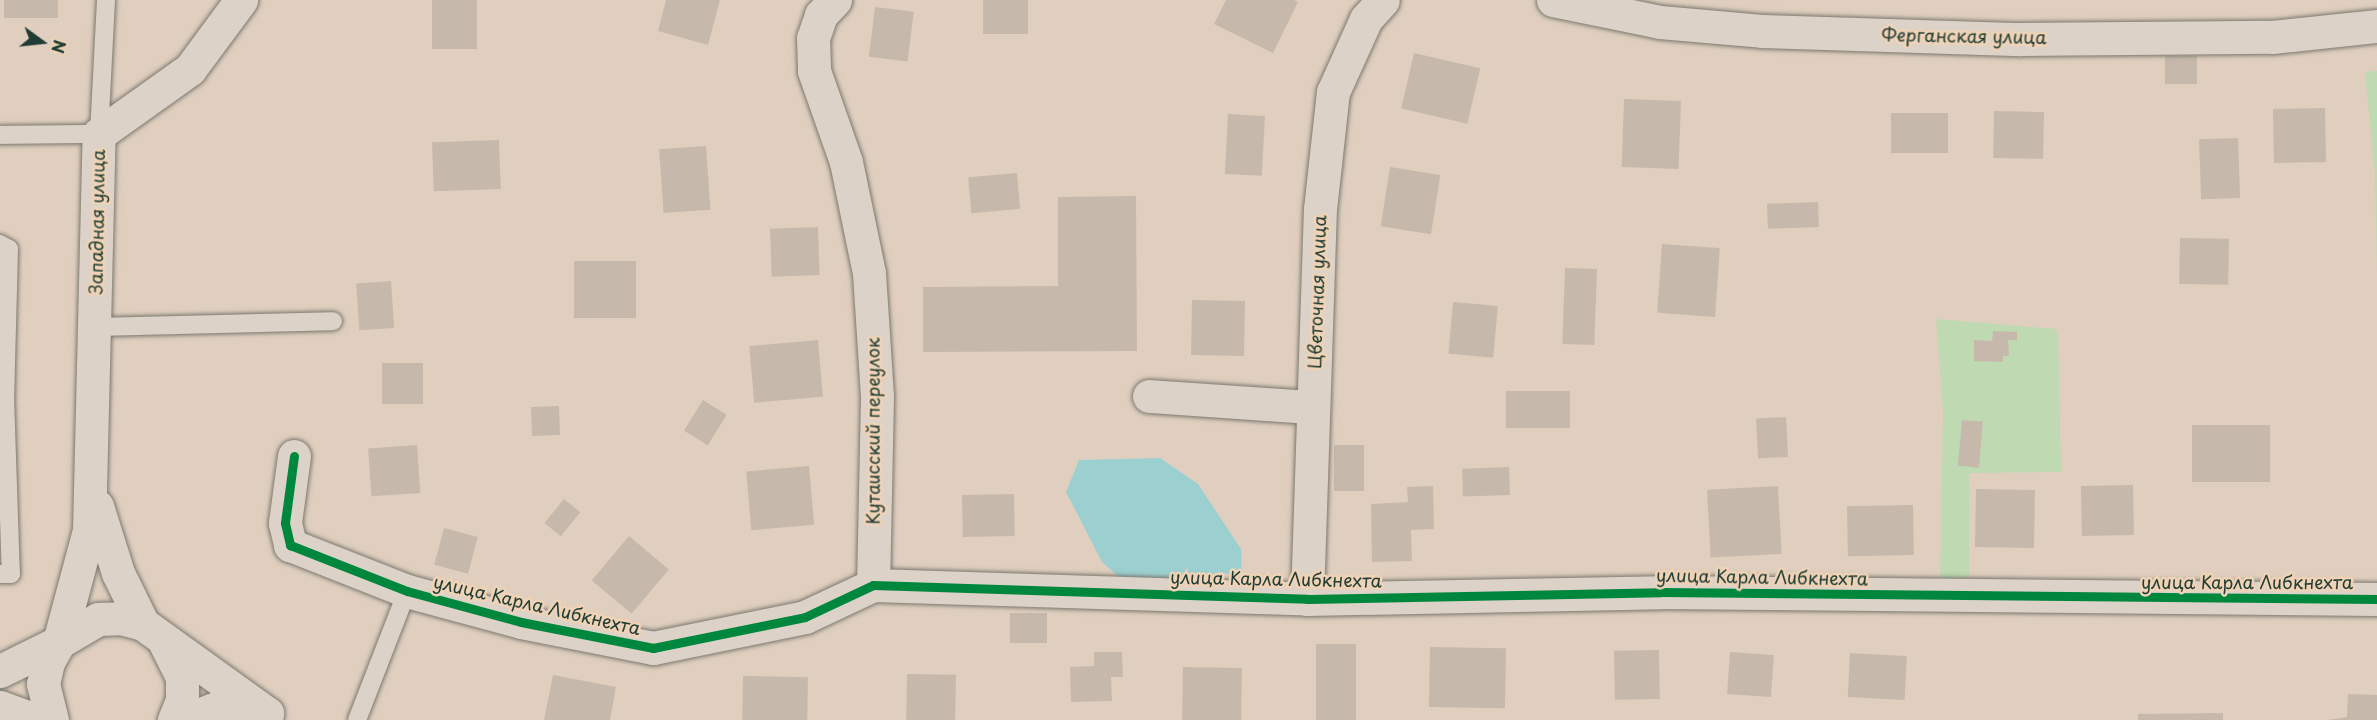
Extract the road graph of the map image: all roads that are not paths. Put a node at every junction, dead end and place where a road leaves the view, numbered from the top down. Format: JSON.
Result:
{"nodes":[{"id":1,"x":106,"y":0,"type":"edge"},
{"id":2,"x":241,"y":0,"type":"edge"},
{"id":3,"x":835,"y":0,"type":"edge"},
{"id":4,"x":1383,"y":0,"type":"edge"},
{"id":5,"x":1553,"y":0,"type":"edge"},
{"id":6,"x":2377,"y":26,"type":"edge"},
{"id":7,"x":99,"y":134,"type":"junction"},
{"id":8,"x":0,"y":135,"type":"edge"},
{"id":9,"x":0,"y":244,"type":"edge"},
{"id":10,"x":333,"y":321,"type":"dead end"},
{"id":11,"x":95,"y":327,"type":"junction"},
{"id":12,"x":1149,"y":396,"type":"dead end"},
{"id":13,"x":2,"y":397,"type":"edge"},
{"id":14,"x":1312,"y":407,"type":"junction"},
{"id":15,"x":294,"y":456,"type":"dead end"},
{"id":16,"x":93,"y":483,"type":"junction"},
{"id":17,"x":0,"y":574,"type":"edge"},
{"id":18,"x":873,"y":585,"type":"junction"},
{"id":19,"x":407,"y":591,"type":"junction"},
{"id":20,"x":1307,"y":599,"type":"junction"},
{"id":21,"x":2377,"y":599,"type":"edge"},
{"id":22,"x":152,"y":631,"type":"junction"},
{"id":23,"x":59,"y":642,"type":"junction"},
{"id":24,"x":0,"y":671,"type":"edge"},
{"id":25,"x":0,"y":707,"type":"edge"},
{"id":26,"x":277,"y":716,"type":"edge"},
{"id":27,"x":36,"y":720,"type":"edge"},
{"id":28,"x":52,"y":720,"type":"edge"},
{"id":29,"x":174,"y":720,"type":"edge"},
{"id":30,"x":186,"y":720,"type":"edge"},
{"id":31,"x":357,"y":720,"type":"edge"}],
"edges":[{"from":1,"to":7,"type":"lane"},
{"from":2,"to":7,"type":"street","name":"Западная улица"},
{"from":3,"to":18,"type":"street","name":"Кутаисский переулок"},
{"from":4,"to":14,"type":"street","name":"Цветочная улица"},
{"from":5,"to":6,"type":"street","name":"Ферганская улица"},
{"from":7,"to":8,"type":"lane"},
{"from":7,"to":11,"type":"street","name":"Западная улица"},
{"from":9,"to":13,"type":"lane"},
{"from":10,"to":11,"type":"lane"},
{"from":11,"to":16,"type":"street","name":"Западная улица"},
{"from":12,"to":14,"type":"street"},
{"from":13,"to":17,"type":"lane"},
{"from":14,"to":20,"type":"street","name":"Цветочная улица"},
{"from":15,"to":19,"type":"street","name":"улица Карла Либкнехта"},
{"from":16,"to":22,"type":"street"},
{"from":16,"to":23,"type":"street"},
{"from":18,"to":19,"type":"street","name":"улица Карла Либкнехта"},
{"from":18,"to":20,"type":"street","name":"улица Карла Либкнехта"},
{"from":19,"to":31,"type":"lane"},
{"from":20,"to":21,"type":"street","name":"улица Карла Либкнехта"},
{"from":22,"to":23,"type":"street"},
{"from":22,"to":26,"type":"street"},
{"from":22,"to":29,"type":"street"},
{"from":23,"to":24,"type":"street"},
{"from":23,"to":28,"type":"street"},
{"from":25,"to":27,"type":"street"},
{"from":26,"to":30,"type":"street"}]}
